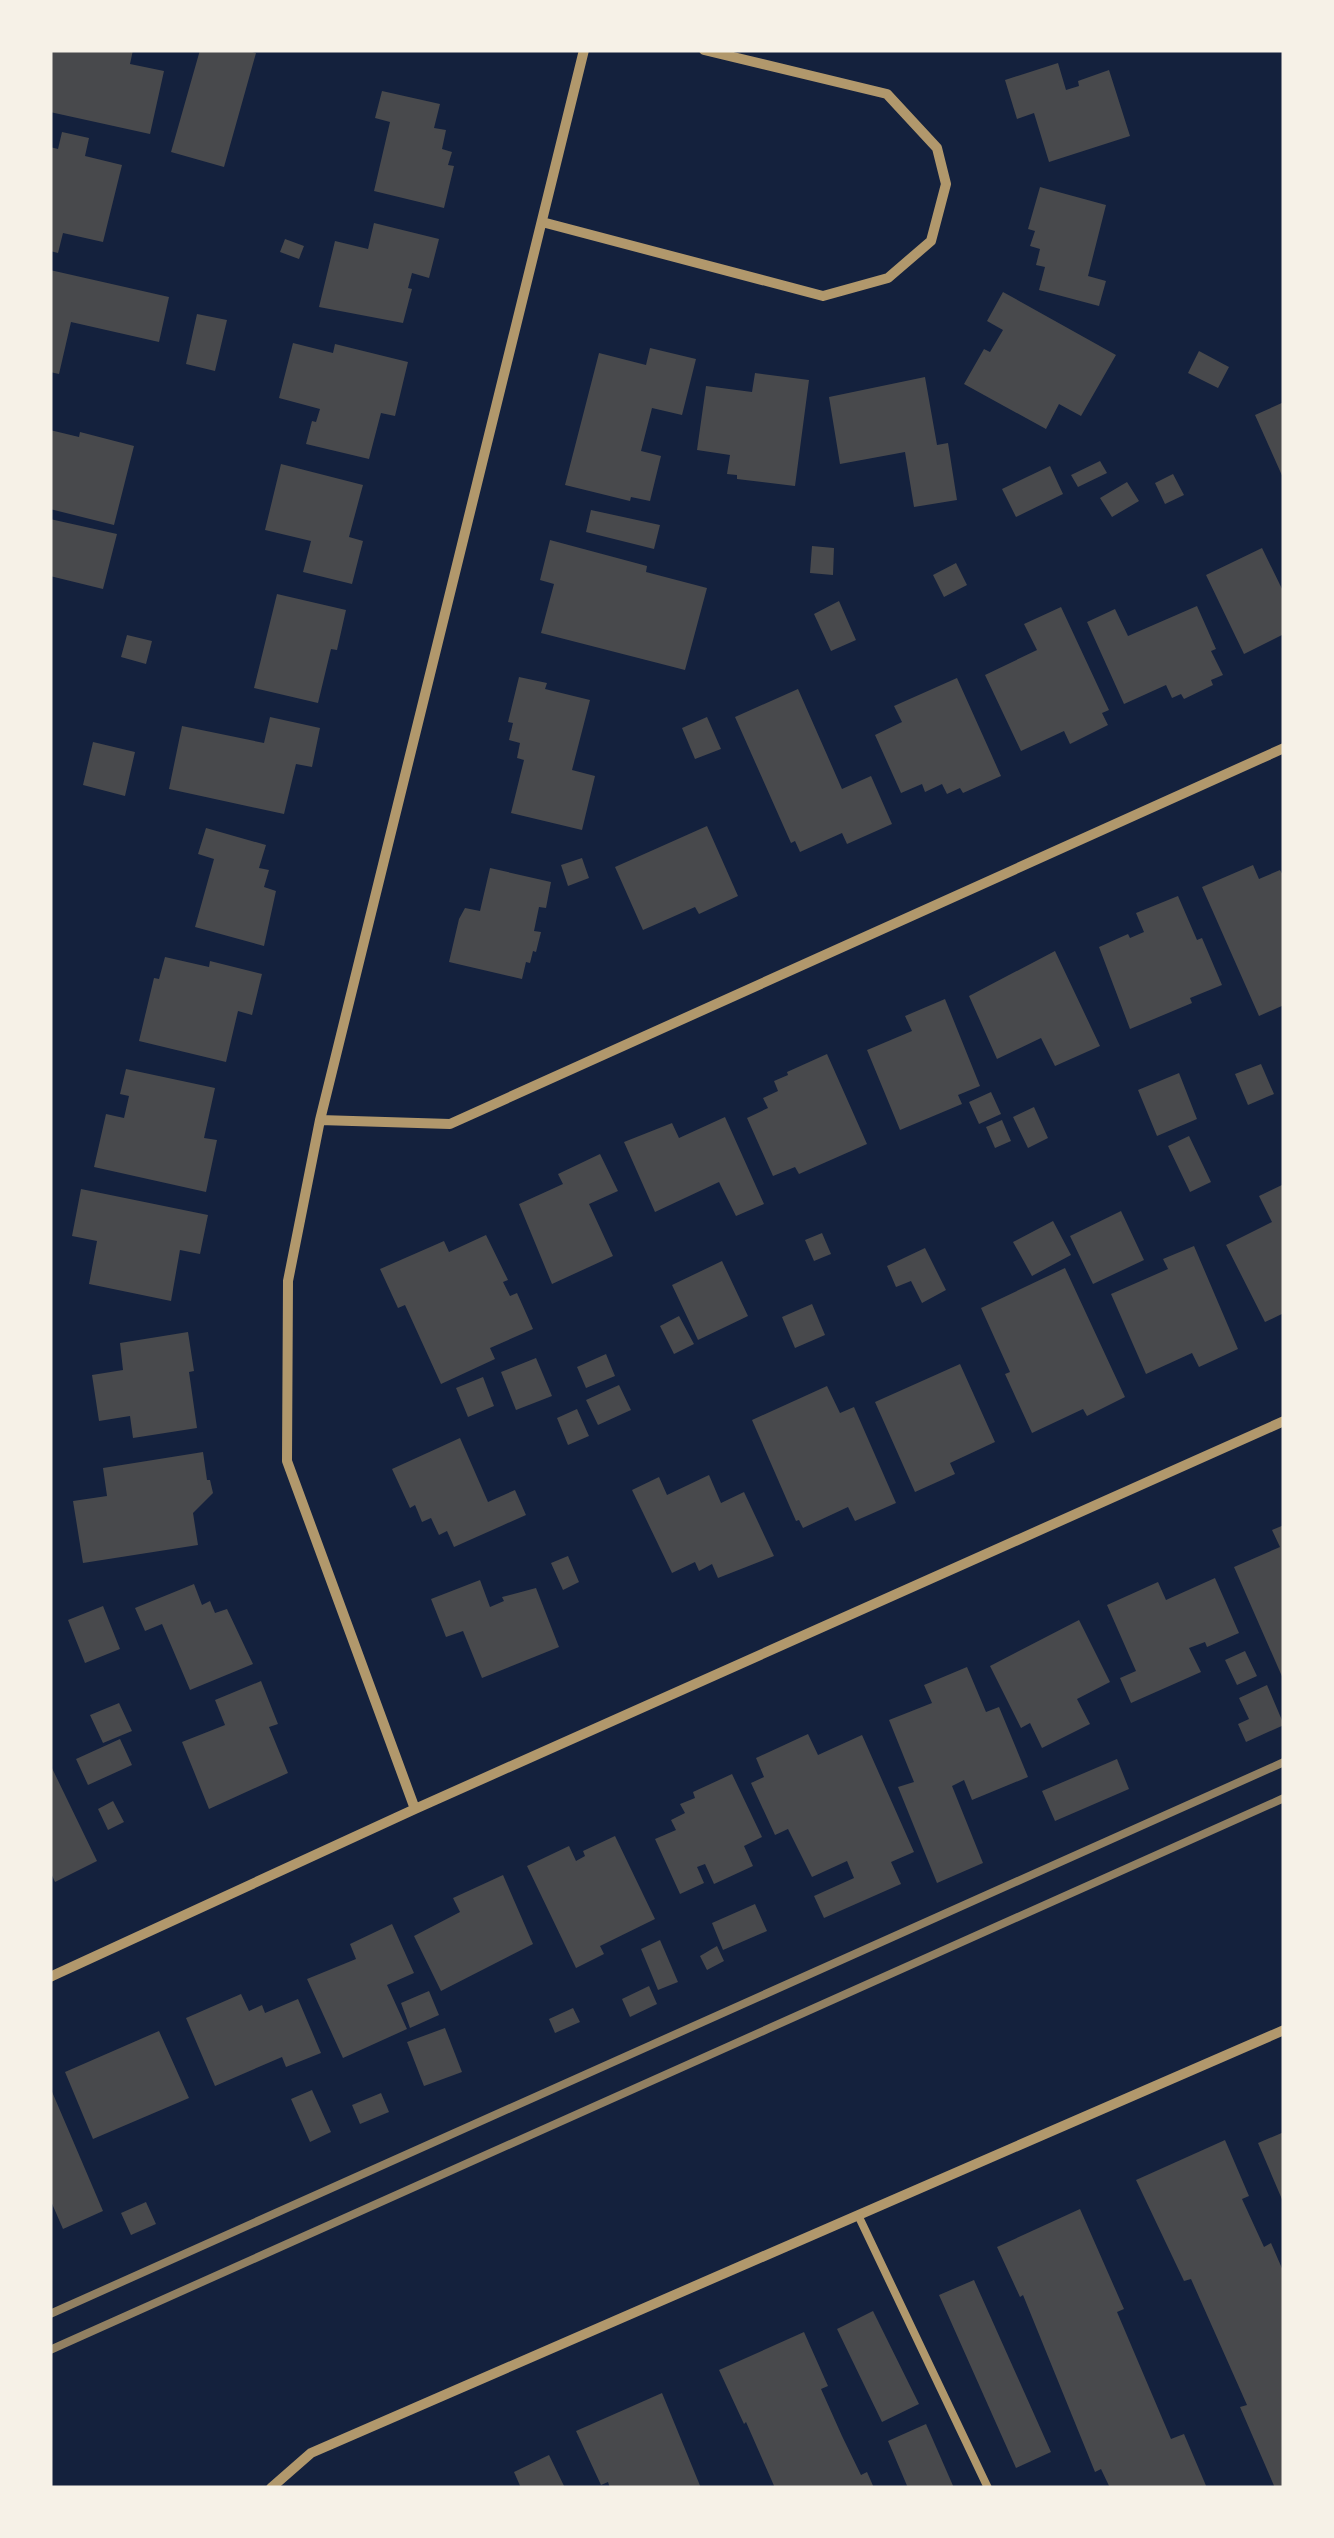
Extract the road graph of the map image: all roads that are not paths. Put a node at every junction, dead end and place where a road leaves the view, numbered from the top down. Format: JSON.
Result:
{"nodes":[{"id":1,"x":584,"y":50,"type":"edge"},
{"id":2,"x":704,"y":50,"type":"edge"},
{"id":3,"x":542,"y":222,"type":"junction"},
{"id":4,"x":1284,"y":748,"type":"edge"},
{"id":5,"x":320,"y":1120,"type":"junction"},
{"id":6,"x":1284,"y":1421,"type":"edge"},
{"id":7,"x":415,"y":1808,"type":"junction"},
{"id":8,"x":50,"y":1977,"type":"edge"},
{"id":9,"x":1284,"y":2031,"type":"edge"},
{"id":10,"x":858,"y":2215,"type":"junction"},
{"id":11,"x":272,"y":2488,"type":"edge"},
{"id":12,"x":988,"y":2488,"type":"edge"}],
"edges":[{"from":1,"to":3,"type":"street"},
{"from":2,"to":3,"type":"street"},
{"from":3,"to":5,"type":"street"},
{"from":4,"to":5,"type":"street"},
{"from":5,"to":7,"type":"street"},
{"from":6,"to":7,"type":"street"},
{"from":7,"to":8,"type":"street"},
{"from":9,"to":10,"type":"street"},
{"from":10,"to":11,"type":"street"},
{"from":10,"to":12,"type":"lane"}]}
